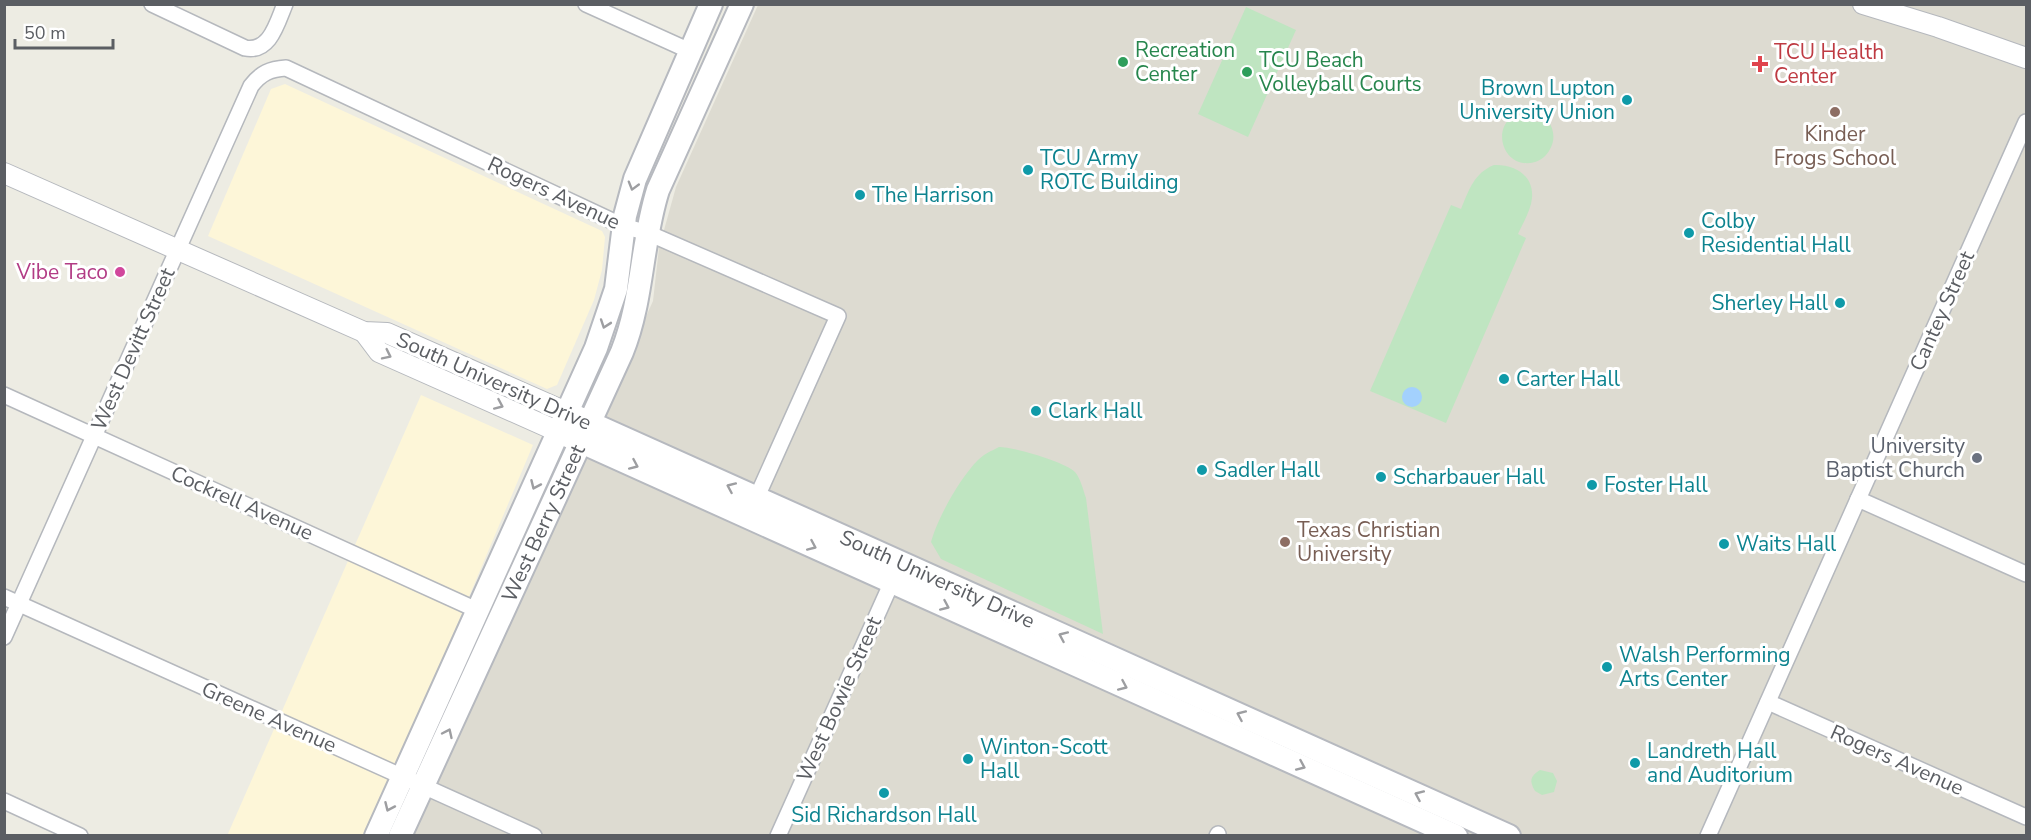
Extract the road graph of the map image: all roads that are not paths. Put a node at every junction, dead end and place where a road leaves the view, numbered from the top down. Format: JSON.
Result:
{"nodes":[{"id":1,"x":152,"y":4,"type":"edge"},
{"id":2,"x":285,"y":4,"type":"edge"},
{"id":3,"x":586,"y":4,"type":"edge"},
{"id":4,"x":711,"y":4,"type":"edge"},
{"id":5,"x":725,"y":4,"type":"edge"},
{"id":6,"x":742,"y":4,"type":"edge"},
{"id":7,"x":1863,"y":4,"type":"edge"},
{"id":8,"x":690,"y":51,"type":"junction"},
{"id":9,"x":719,"y":55,"type":"junction"},
{"id":10,"x":2026,"y":58,"type":"edge"},
{"id":11,"x":272,"y":69,"type":"joint"},
{"id":12,"x":2026,"y":122,"type":"edge"},
{"id":13,"x":666,"y":172,"type":"junction"},
{"id":14,"x":4,"y":173,"type":"edge"},
{"id":15,"x":624,"y":226,"type":"junction"},
{"id":16,"x":648,"y":233,"type":"junction"},
{"id":17,"x":178,"y":250,"type":"junction"},
{"id":18,"x":630,"y":328,"type":"junction"},
{"id":19,"x":4,"y":395,"type":"edge"},
{"id":20,"x":563,"y":423,"type":"junction"},
{"id":21,"x":585,"y":433,"type":"junction"},
{"id":22,"x":94,"y":436,"type":"junction"},
{"id":23,"x":756,"y":499,"type":"junction"},
{"id":24,"x":1858,"y":499,"type":"junction"},
{"id":25,"x":896,"y":572,"type":"junction"},
{"id":26,"x":2026,"y":574,"type":"edge"},
{"id":27,"x":4,"y":597,"type":"edge"},
{"id":28,"x":20,"y":604,"type":"junction"},
{"id":29,"x":479,"y":610,"type":"junction"},
{"id":30,"x":4,"y":637,"type":"edge"},
{"id":31,"x":470,"y":686,"type":"junction"},
{"id":32,"x":1768,"y":702,"type":"junction"},
{"id":33,"x":413,"y":782,"type":"junction"},
{"id":34,"x":4,"y":801,"type":"edge"},
{"id":35,"x":2026,"y":818,"type":"edge"},
{"id":36,"x":1468,"y":827,"type":"edge"},
{"id":37,"x":80,"y":836,"type":"edge"},
{"id":38,"x":376,"y":836,"type":"edge"},
{"id":39,"x":400,"y":836,"type":"edge"},
{"id":40,"x":534,"y":836,"type":"edge"},
{"id":41,"x":778,"y":836,"type":"edge"},
{"id":42,"x":1456,"y":836,"type":"edge"},
{"id":43,"x":1509,"y":836,"type":"edge"},
{"id":44,"x":1708,"y":836,"type":"edge"}],
"edges":[{"from":1,"to":2,"type":"street"},
{"from":3,"to":8,"type":"street"},
{"from":4,"to":8,"type":"main road","name":"West Berry Street"},
{"from":5,"to":9,"type":"main road"},
{"from":6,"to":9,"type":"main road","name":"West Berry Street"},
{"from":7,"to":10,"type":"street"},
{"from":8,"to":13,"type":"main road"},
{"from":8,"to":15,"type":"main road","name":"West Berry Street","one_way":true},
{"from":9,"to":13,"type":"main road","name":"West Berry Street"},
{"from":11,"to":15,"type":"street","name":"Rogers Avenue"},
{"from":11,"to":17,"type":"street","name":"West Devitt Street"},
{"from":12,"to":24,"type":"street","name":"Cantey Street"},
{"from":13,"to":16,"type":"main road","name":"West Berry Street"},
{"from":14,"to":17,"type":"street","name":"South University Drive"},
{"from":15,"to":16,"type":"street","name":"Rogers Avenue"},
{"from":15,"to":18,"type":"main road"},
{"from":15,"to":20,"type":"main road","name":"West Berry Street","one_way":true},
{"from":16,"to":18,"type":"main road","name":"West Berry Street"},
{"from":16,"to":23,"type":"street","name":"Rogers Avenue"},
{"from":17,"to":20,"type":"street","name":"South University Drive"},
{"from":17,"to":22,"type":"street","name":"West Devitt Street"},
{"from":18,"to":21,"type":"main road","name":"West Berry Street"},
{"from":19,"to":22,"type":"street","name":"Cockrell Avenue"},
{"from":20,"to":21,"type":"main road","name":"South University Drive"},
{"from":20,"to":29,"type":"main road","name":"West Berry Street","one_way":true},
{"from":23,"to":21,"type":"main road","name":"South University Drive","one_way":true},
{"from":21,"to":25,"type":"main road","name":"South University Drive","one_way":true},
{"from":21,"to":31,"type":"main road","name":"West Berry Street"},
{"from":22,"to":28,"type":"street","name":"West Devitt Street"},
{"from":22,"to":29,"type":"street","name":"Cockrell Avenue"},
{"from":23,"to":25,"type":"main road","name":"South University Drive"},
{"from":24,"to":26,"type":"street"},
{"from":24,"to":32,"type":"street","name":"Cantey Street"},
{"from":36,"to":25,"type":"main road","name":"South University Drive","one_way":true},
{"from":25,"to":41,"type":"street","name":"West Bowie Street"},
{"from":25,"to":42,"type":"main road","name":"South University Drive","one_way":true},
{"from":27,"to":28,"type":"street","name":"Greene Avenue"},
{"from":28,"to":30,"type":"street","name":"West Devitt Street"},
{"from":28,"to":33,"type":"street","name":"Greene Avenue"},
{"from":29,"to":31,"type":"main road"},
{"from":29,"to":33,"type":"main road","name":"West Berry Street"},
{"from":33,"to":31,"type":"main road","name":"West Berry Street","one_way":true},
{"from":32,"to":35,"type":"street","name":"Rogers Avenue"},
{"from":32,"to":44,"type":"street","name":"Cantey Street"},
{"from":33,"to":38,"type":"main road","name":"West Berry Street","one_way":true},
{"from":33,"to":39,"type":"main road","name":"West Berry Street"},
{"from":33,"to":40,"type":"street","name":"Greene Avenue"},
{"from":34,"to":37,"type":"street"},
{"from":36,"to":43,"type":"main road","name":"South University Drive"}]}
